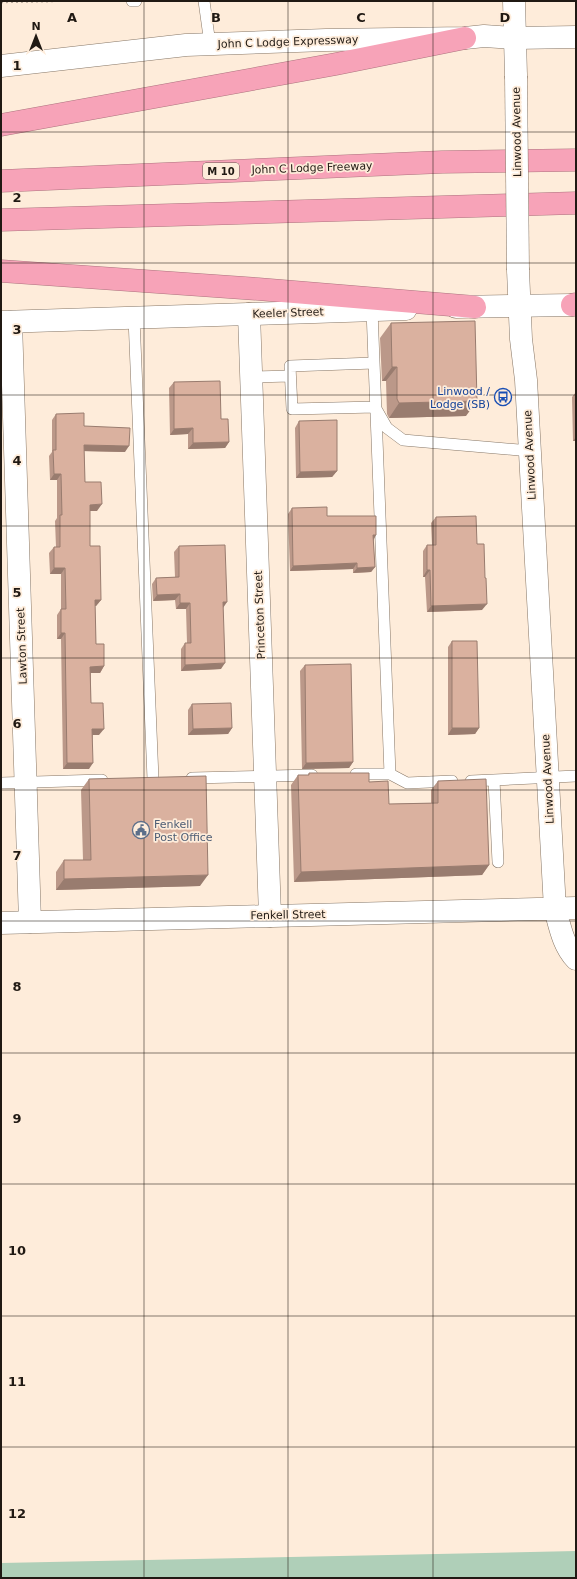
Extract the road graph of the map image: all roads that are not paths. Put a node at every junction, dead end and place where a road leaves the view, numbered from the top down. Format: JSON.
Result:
{"nodes":[{"id":1,"x":132,"y":1,"type":"edge"},
{"id":2,"x":136,"y":1,"type":"edge"},
{"id":3,"x":204,"y":1,"type":"edge"},
{"id":4,"x":514,"y":1,"type":"edge"},
{"id":5,"x":576,"y":37,"type":"edge"},
{"id":6,"x":466,"y":38,"type":"junction"},
{"id":7,"x":516,"y":38,"type":"junction"},
{"id":8,"x":210,"y":44,"type":"junction"},
{"id":9,"x":1,"y":66,"type":"edge"},
{"id":10,"x":1,"y":126,"type":"edge"},
{"id":11,"x":576,"y":160,"type":"edge"},
{"id":12,"x":1,"y":180,"type":"edge"},
{"id":13,"x":576,"y":203,"type":"edge"},
{"id":14,"x":1,"y":220,"type":"edge"},
{"id":15,"x":1,"y":271,"type":"edge"},
{"id":16,"x":575,"y":304,"type":"edge"},
{"id":17,"x":519,"y":305,"type":"junction"},
{"id":18,"x":474,"y":307,"type":"junction"},
{"id":19,"x":372,"y":310,"type":"junction"},
{"id":20,"x":249,"y":314,"type":"junction"},
{"id":21,"x":134,"y":318,"type":"junction"},
{"id":22,"x":6,"y":322,"type":"edge"},
{"id":23,"x":374,"y":363,"type":"junction"},
{"id":24,"x":290,"y":376,"type":"junction"},
{"id":25,"x":251,"y":377,"type":"junction"},
{"id":26,"x":375,"y":407,"type":"junction"},
{"id":27,"x":530,"y":451,"type":"junction"},
{"id":28,"x":390,"y":774,"type":"junction"},
{"id":29,"x":320,"y":775,"type":"edge"},
{"id":30,"x":343,"y":775,"type":"edge"},
{"id":31,"x":265,"y":776,"type":"junction"},
{"id":32,"x":576,"y":776,"type":"edge"},
{"id":33,"x":548,"y":777,"type":"junction"},
{"id":34,"x":177,"y":778,"type":"edge"},
{"id":35,"x":153,"y":779,"type":"edge"},
{"id":36,"x":114,"y":780,"type":"edge"},
{"id":37,"x":494,"y":780,"type":"junction"},
{"id":38,"x":26,"y":782,"type":"junction"},
{"id":39,"x":1,"y":783,"type":"edge"},
{"id":40,"x":498,"y":862,"type":"dead end"},
{"id":41,"x":576,"y":908,"type":"edge"},
{"id":42,"x":555,"y":909,"type":"junction"},
{"id":43,"x":270,"y":916,"type":"junction"},
{"id":44,"x":30,"y":922,"type":"junction"},
{"id":45,"x":1,"y":923,"type":"edge"},
{"id":46,"x":576,"y":959,"type":"edge"}],
"edges":[{"from":1,"to":2,"type":"lane"},
{"from":3,"to":8,"type":"lane"},
{"from":4,"to":7,"type":"street","name":"Linwood Avenue"},
{"from":5,"to":7,"type":"street","name":"John C Lodge Expressway"},
{"from":6,"to":7,"type":"street","name":"John C Lodge Expressway"},
{"from":6,"to":8,"type":"street","name":"John C Lodge Expressway"},
{"from":6,"to":10,"type":"highway"},
{"from":7,"to":17,"type":"street","name":"Linwood Avenue","bridge":true},
{"from":8,"to":9,"type":"street","name":"John C Lodge Expressway"},
{"from":11,"to":12,"type":"highway","name":"John C Lodge Freeway","number":"M 10"},
{"from":13,"to":14,"type":"highway"},
{"from":15,"to":18,"type":"highway"},
{"from":16,"to":17,"type":"street","name":"Keeler Street"},
{"from":17,"to":18,"type":"street","name":"Keeler Street"},
{"from":17,"to":27,"type":"street","name":"Linwood Avenue"},
{"from":18,"to":19,"type":"street","name":"Keeler Street"},
{"from":19,"to":20,"type":"street","name":"Keeler Street"},
{"from":19,"to":23,"type":"lane"},
{"from":20,"to":21,"type":"street","name":"Keeler Street"},
{"from":20,"to":25,"type":"street","name":"Princeton Street"},
{"from":21,"to":22,"type":"street","name":"Keeler Street"},
{"from":21,"to":35,"type":"lane"},
{"from":22,"to":38,"type":"street","name":"Lawton Street"},
{"from":23,"to":24,"type":"lane"},
{"from":23,"to":26,"type":"lane"},
{"from":24,"to":25,"type":"lane"},
{"from":24,"to":26,"type":"lane"},
{"from":25,"to":31,"type":"street","name":"Princeton Street"},
{"from":26,"to":27,"type":"lane"},
{"from":26,"to":28,"type":"lane"},
{"from":27,"to":33,"type":"street","name":"Linwood Avenue"},
{"from":28,"to":30,"type":"lane"},
{"from":28,"to":37,"type":"lane"},
{"from":29,"to":31,"type":"lane"},
{"from":31,"to":34,"type":"lane"},
{"from":31,"to":43,"type":"street","name":"Princeton Street"},
{"from":32,"to":33,"type":"lane"},
{"from":33,"to":37,"type":"lane"},
{"from":33,"to":42,"type":"street","name":"Linwood Avenue"},
{"from":36,"to":38,"type":"lane"},
{"from":37,"to":40,"type":"lane"},
{"from":38,"to":39,"type":"lane"},
{"from":38,"to":44,"type":"street","name":"Lawton Street"},
{"from":41,"to":42,"type":"street","name":"Fenkell Street"},
{"from":42,"to":43,"type":"street","name":"Fenkell Street"},
{"from":42,"to":46,"type":"street","name":"Linwood Avenue"},
{"from":43,"to":44,"type":"street","name":"Fenkell Street"},
{"from":44,"to":45,"type":"street","name":"Fenkell Street"}]}
